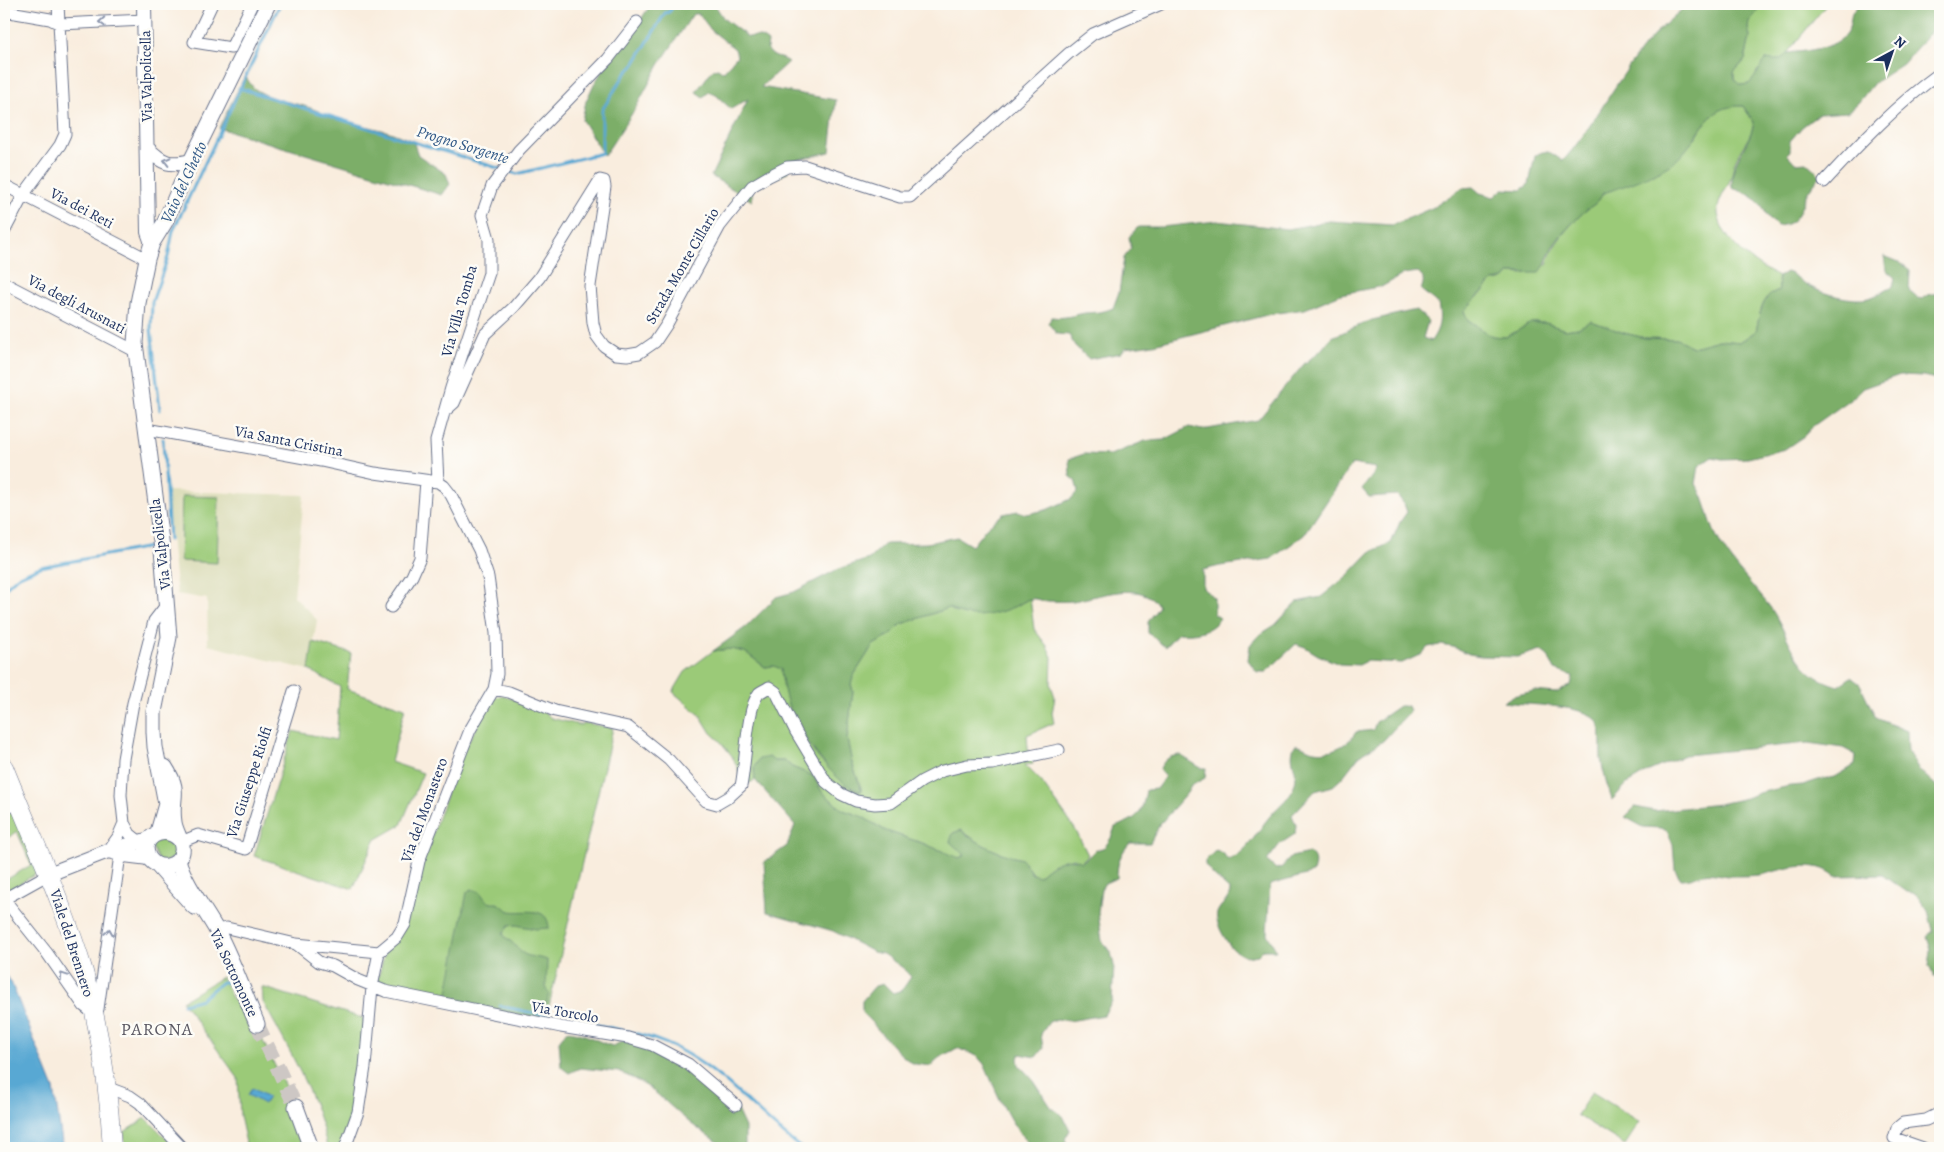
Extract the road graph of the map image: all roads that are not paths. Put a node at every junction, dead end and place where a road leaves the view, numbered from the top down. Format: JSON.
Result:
{"nodes":[{"id":1,"x":58,"y":4,"type":"edge"},
{"id":2,"x":144,"y":4,"type":"edge"},
{"id":3,"x":212,"y":4,"type":"edge"},
{"id":4,"x":252,"y":4,"type":"edge"},
{"id":5,"x":268,"y":4,"type":"edge"},
{"id":6,"x":1162,"y":4,"type":"edge"},
{"id":7,"x":4,"y":11,"type":"edge"},
{"id":8,"x":145,"y":20,"type":"junction"},
{"id":9,"x":637,"y":22,"type":"dead end"},
{"id":10,"x":60,"y":24,"type":"junction"},
{"id":11,"x":1940,"y":73,"type":"edge"},
{"id":12,"x":148,"y":149,"type":"junction"},
{"id":13,"x":191,"y":161,"type":"junction"},
{"id":14,"x":1824,"y":182,"type":"dead end"},
{"id":15,"x":4,"y":185,"type":"edge"},
{"id":16,"x":24,"y":194,"type":"junction"},
{"id":17,"x":4,"y":232,"type":"edge"},
{"id":18,"x":152,"y":243,"type":"junction"},
{"id":19,"x":147,"y":259,"type":"junction"},
{"id":20,"x":4,"y":283,"type":"edge"},
{"id":21,"x":137,"y":352,"type":"junction"},
{"id":22,"x":444,"y":412,"type":"junction"},
{"id":23,"x":147,"y":429,"type":"junction"},
{"id":24,"x":426,"y":481,"type":"junction"},
{"id":25,"x":441,"y":484,"type":"junction"},
{"id":26,"x":167,"y":604,"type":"junction"},
{"id":27,"x":391,"y":607,"type":"dead end"},
{"id":28,"x":494,"y":689,"type":"junction"},
{"id":29,"x":294,"y":691,"type":"dead end"},
{"id":30,"x":1059,"y":750,"type":"dead end"},
{"id":31,"x":158,"y":755,"type":"junction"},
{"id":32,"x":4,"y":767,"type":"edge"},
{"id":33,"x":17,"y":799,"type":"junction"},
{"id":34,"x":4,"y":812,"type":"edge"},
{"id":35,"x":124,"y":823,"type":"junction"},
{"id":36,"x":149,"y":838,"type":"junction"},
{"id":37,"x":180,"y":840,"type":"junction"},
{"id":38,"x":108,"y":851,"type":"junction"},
{"id":39,"x":124,"y":855,"type":"junction"},
{"id":40,"x":178,"y":860,"type":"junction"},
{"id":41,"x":153,"y":861,"type":"junction"},
{"id":42,"x":49,"y":874,"type":"junction"},
{"id":43,"x":4,"y":899,"type":"edge"},
{"id":44,"x":213,"y":926,"type":"junction"},
{"id":45,"x":296,"y":944,"type":"junction"},
{"id":46,"x":379,"y":952,"type":"junction"},
{"id":47,"x":372,"y":987,"type":"junction"},
{"id":48,"x":93,"y":1013,"type":"junction"},
{"id":49,"x":258,"y":1024,"type":"tunnel mouth"},
{"id":50,"x":106,"y":1087,"type":"junction"},
{"id":51,"x":736,"y":1105,"type":"dead end"},
{"id":52,"x":296,"y":1107,"type":"tunnel mouth"},
{"id":53,"x":1940,"y":1113,"type":"edge"},
{"id":54,"x":112,"y":1148,"type":"edge"},
{"id":55,"x":181,"y":1148,"type":"edge"},
{"id":56,"x":311,"y":1148,"type":"edge"},
{"id":57,"x":345,"y":1148,"type":"edge"},
{"id":58,"x":1923,"y":1148,"type":"edge"}],
"edges":[{"from":1,"to":10,"type":"street"},
{"from":2,"to":8,"type":"street","name":"Via Valpolicella"},
{"from":3,"to":4,"type":"street"},
{"from":5,"to":13,"type":"main road","name":"Via Valpolicella"},
{"from":6,"to":22,"type":"street","name":"Strada Monte Cillario"},
{"from":7,"to":10,"type":"street"},
{"from":8,"to":10,"type":"street","one_way":true},
{"from":8,"to":12,"type":"street","name":"Via Valpolicella"},
{"from":9,"to":22,"type":"street","name":"Via Villa Tomba"},
{"from":10,"to":16,"type":"street"},
{"from":11,"to":14,"type":"street"},
{"from":13,"to":12,"type":"street","one_way":true},
{"from":12,"to":18,"type":"street","name":"Via Valpolicella"},
{"from":13,"to":18,"type":"main road","name":"Via Valpolicella"},
{"from":15,"to":16,"type":"street","name":"Via dei Reti"},
{"from":16,"to":17,"type":"street"},
{"from":16,"to":19,"type":"street","name":"Via dei Reti"},
{"from":18,"to":19,"type":"main road","name":"Via Valpolicella"},
{"from":19,"to":21,"type":"main road","name":"Via Valpolicella"},
{"from":20,"to":21,"type":"street","name":"Via degli Arusnati"},
{"from":21,"to":23,"type":"main road","name":"Via Valpolicella"},
{"from":22,"to":25,"type":"street","name":"Via Villa Tomba"},
{"from":23,"to":24,"type":"street","name":"Via Santa Cristina"},
{"from":23,"to":26,"type":"main road","name":"Via Valpolicella"},
{"from":24,"to":25,"type":"street","name":"Via Santa Cristina"},
{"from":24,"to":27,"type":"street"},
{"from":25,"to":28,"type":"street","name":"Via del Monastero"},
{"from":26,"to":31,"type":"main road"},
{"from":26,"to":35,"type":"street","name":"Via Valpolicella"},
{"from":28,"to":30,"type":"street"},
{"from":28,"to":46,"type":"street","name":"Via del Monastero"},
{"from":29,"to":37,"type":"street","name":"Via Giuseppe Riolfi"},
{"from":31,"to":36,"type":"main road"},
{"from":31,"to":37,"type":"main road"},
{"from":32,"to":33,"type":"main road","name":"Viale del Brennero"},
{"from":33,"to":34,"type":"street"},
{"from":33,"to":42,"type":"main road","name":"Viale del Brennero"},
{"from":35,"to":36,"type":"street"},
{"from":35,"to":38,"type":"street"},
{"from":36,"to":37,"type":"main road"},
{"from":36,"to":38,"type":"street","name":"Viale del Brennero"},
{"from":36,"to":41,"type":"main road"},
{"from":37,"to":40,"type":"main road"},
{"from":38,"to":39,"type":"street"},
{"from":38,"to":42,"type":"street","name":"Viale del Brennero"},
{"from":39,"to":41,"type":"street"},
{"from":48,"to":39,"type":"street","one_way":true},
{"from":40,"to":41,"type":"main road"},
{"from":40,"to":44,"type":"main road","name":"Via Sottomonte"},
{"from":41,"to":44,"type":"main road","name":"Via Sottomonte"},
{"from":42,"to":43,"type":"street"},
{"from":42,"to":48,"type":"main road","name":"Viale del Brennero"},
{"from":48,"to":43,"type":"street","one_way":true},
{"from":44,"to":45,"type":"street"},
{"from":44,"to":49,"type":"main road","name":"Via Sottomonte"},
{"from":45,"to":46,"type":"street"},
{"from":45,"to":47,"type":"street","name":"Via Torcolo"},
{"from":46,"to":47,"type":"street"},
{"from":47,"to":51,"type":"street","name":"Via Torcolo"},
{"from":47,"to":57,"type":"street"},
{"from":48,"to":50,"type":"main road","name":"Viale del Brennero"},
{"from":50,"to":54,"type":"main road","name":"Viale del Brennero"},
{"from":50,"to":55,"type":"street"},
{"from":52,"to":56,"type":"main road"},
{"from":53,"to":58,"type":"street"}]}
